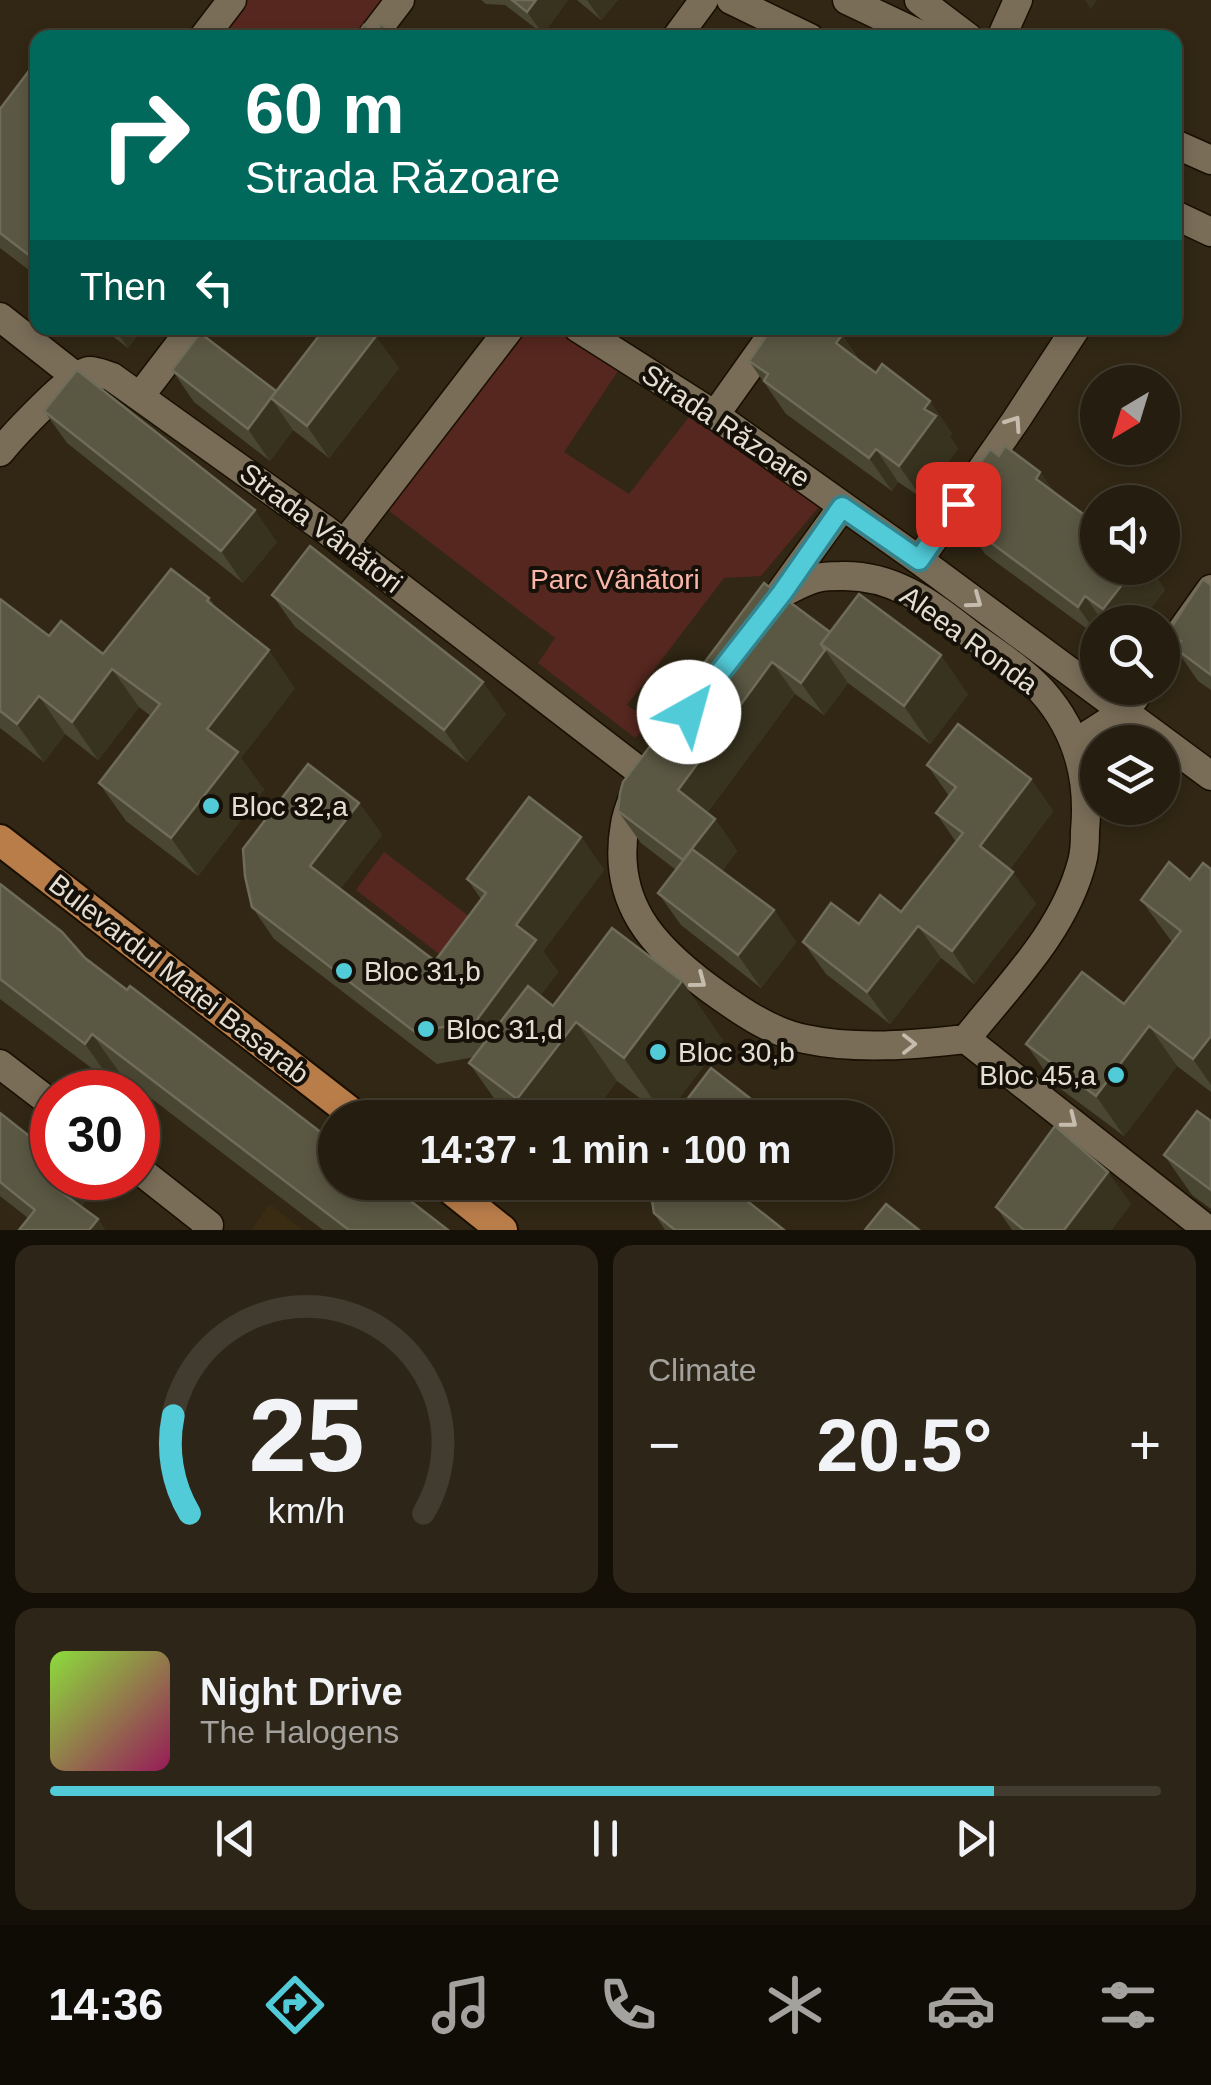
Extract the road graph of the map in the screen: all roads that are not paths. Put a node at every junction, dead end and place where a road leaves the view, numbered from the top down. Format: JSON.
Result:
{"nodes":[{"id":1,"x":232,"y":0,"type":"edge"},
{"id":2,"x":400,"y":0,"type":"edge"},
{"id":3,"x":704,"y":0,"type":"edge"},
{"id":4,"x":730,"y":0,"type":"edge"},
{"id":5,"x":847,"y":0,"type":"edge"},
{"id":6,"x":919,"y":0,"type":"edge"},
{"id":7,"x":1018,"y":0,"type":"edge"},
{"id":8,"x":209,"y":30,"type":"edge"},
{"id":9,"x":377,"y":30,"type":"edge"},
{"id":10,"x":682,"y":30,"type":"edge"},
{"id":11,"x":793,"y":30,"type":"edge"},
{"id":12,"x":910,"y":30,"type":"edge"},
{"id":13,"x":958,"y":30,"type":"edge"},
{"id":14,"x":1005,"y":30,"type":"edge"},
{"id":15,"x":1182,"y":147,"type":"edge"},
{"id":16,"x":1211,"y":160,"type":"edge"},
{"id":17,"x":1182,"y":218,"type":"edge"},
{"id":18,"x":1211,"y":232,"type":"edge"},
{"id":19,"x":0,"y":317,"type":"edge"},
{"id":20,"x":187,"y":335,"type":"edge"},
{"id":21,"x":505,"y":335,"type":"edge"},
{"id":22,"x":589,"y":335,"type":"edge"},
{"id":23,"x":772,"y":335,"type":"edge"},
{"id":24,"x":1072,"y":335,"type":"edge"},
{"id":25,"x":75,"y":376,"type":"junction"},
{"id":26,"x":140,"y":396,"type":"junction"},
{"id":27,"x":715,"y":415,"type":"junction"},
{"id":28,"x":0,"y":452,"type":"edge"},
{"id":29,"x":842,"y":507,"type":"junction"},
{"id":30,"x":344,"y":544,"type":"junction"},
{"id":31,"x":919,"y":560,"type":"junction"},
{"id":32,"x":1211,"y":589,"type":"edge"},
{"id":33,"x":782,"y":593,"type":"junction"},
{"id":34,"x":1180,"y":633,"type":"edge"},
{"id":35,"x":736,"y":653,"type":"edge"},
{"id":36,"x":1080,"y":665,"type":"edge"},
{"id":37,"x":1125,"y":705,"type":"edge"},
{"id":38,"x":1139,"y":705,"type":"edge"},
{"id":39,"x":1075,"y":742,"type":"junction"},
{"id":40,"x":1211,"y":776,"type":"edge"},
{"id":41,"x":0,"y":840,"type":"edge"},
{"id":42,"x":966,"y":1039,"type":"junction"},
{"id":43,"x":0,"y":1064,"type":"edge"},
{"id":44,"x":30,"y":1087,"type":"edge"},
{"id":45,"x":335,"y":1100,"type":"edge"},
{"id":46,"x":160,"y":1188,"type":"edge"},
{"id":47,"x":464,"y":1200,"type":"edge"},
{"id":48,"x":208,"y":1227,"type":"edge"},
{"id":49,"x":502,"y":1230,"type":"edge"},
{"id":50,"x":1208,"y":1230,"type":"edge"}],
"edges":[{"from":1,"to":8,"type":"street"},
{"from":2,"to":9,"type":"street"},
{"from":3,"to":10,"type":"street"},
{"from":4,"to":11,"type":"street"},
{"from":5,"to":12,"type":"street"},
{"from":6,"to":13,"type":"street"},
{"from":7,"to":14,"type":"street"},
{"from":15,"to":16,"type":"street"},
{"from":17,"to":18,"type":"street"},
{"from":19,"to":25,"type":"street"},
{"from":20,"to":26,"type":"street"},
{"from":21,"to":30,"type":"street"},
{"from":22,"to":27,"type":"street","name":"Strada Răzoare"},
{"from":23,"to":27,"type":"street"},
{"from":31,"to":24,"type":"street","one_way":true},
{"from":25,"to":26,"type":"street","name":"Strada Vânători"},
{"from":25,"to":28,"type":"street"},
{"from":26,"to":30,"type":"street","name":"Strada Vânători"},
{"from":27,"to":29,"type":"street","name":"Strada Răzoare"},
{"from":29,"to":31,"type":"street","name":"Strada Răzoare"},
{"from":29,"to":33,"type":"street"},
{"from":30,"to":42,"type":"street","name":"Strada Vânători","one_way":true},
{"from":31,"to":36,"type":"street","name":"Strada Răzoare","one_way":true},
{"from":32,"to":34,"type":"street"},
{"from":33,"to":35,"type":"street"},
{"from":33,"to":39,"type":"street","name":"Aleea Ronda"},
{"from":37,"to":39,"type":"street"},
{"from":38,"to":40,"type":"street","name":"Strada Răzoare"},
{"from":39,"to":42,"type":"street","name":"Aleea Ronda"},
{"from":41,"to":45,"type":"main road","name":"Bulevardul Matei Basarab"},
{"from":42,"to":50,"type":"street","one_way":true},
{"from":43,"to":44,"type":"street"},
{"from":46,"to":48,"type":"street"},
{"from":47,"to":49,"type":"main road"}]}
